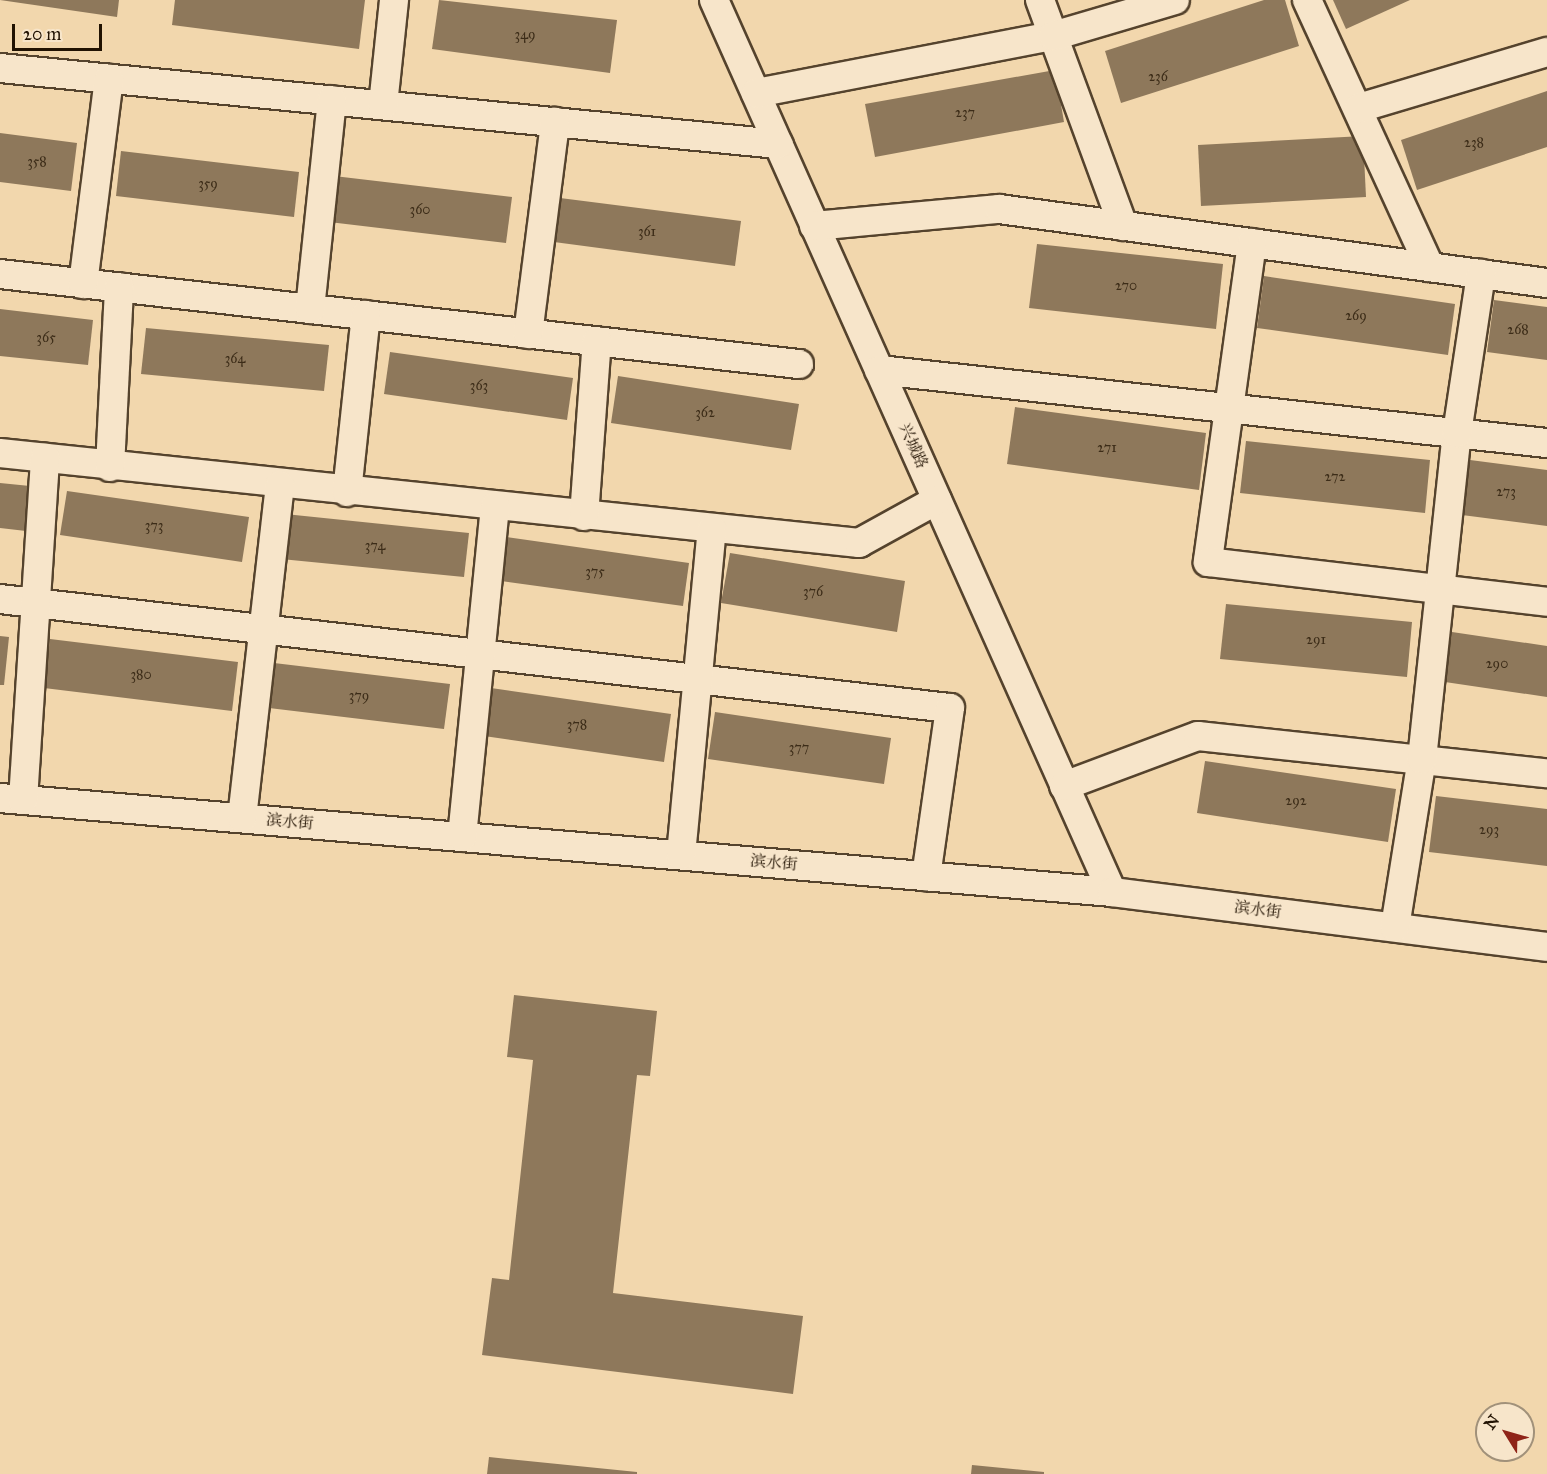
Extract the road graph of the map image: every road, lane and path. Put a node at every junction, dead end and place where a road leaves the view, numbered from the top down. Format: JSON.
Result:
{"nodes":[{"id":1,"x":394,"y":0,"type":"edge"},
{"id":2,"x":714,"y":0,"type":"edge"},
{"id":3,"x":1040,"y":0,"type":"edge"},
{"id":4,"x":1175,"y":0,"type":"edge"},
{"id":5,"x":1307,"y":0,"type":"edge"},
{"id":6,"x":1053,"y":36,"type":"junction"},
{"id":7,"x":1547,"y":52,"type":"edge"},
{"id":8,"x":0,"y":68,"type":"edge"},
{"id":9,"x":109,"y":79,"type":"junction"},
{"id":10,"x":756,"y":93,"type":"junction"},
{"id":11,"x":332,"y":100,"type":"junction"},
{"id":12,"x":384,"y":105,"type":"junction"},
{"id":13,"x":1359,"y":108,"type":"junction"},
{"id":14,"x":555,"y":122,"type":"junction"},
{"id":15,"x":778,"y":144,"type":"junction"},
{"id":16,"x":814,"y":226,"type":"junction"},
{"id":17,"x":1123,"y":226,"type":"junction"},
{"id":18,"x":1252,"y":243,"type":"junction"},
{"id":19,"x":1430,"y":267,"type":"junction"},
{"id":20,"x":0,"y":274,"type":"edge"},
{"id":21,"x":1481,"y":274,"type":"junction"},
{"id":22,"x":1547,"y":283,"type":"edge"},
{"id":23,"x":83,"y":284,"type":"junction"},
{"id":24,"x":119,"y":287,"type":"junction"},
{"id":25,"x":310,"y":309,"type":"junction"},
{"id":26,"x":366,"y":315,"type":"junction"},
{"id":27,"x":528,"y":334,"type":"junction"},
{"id":28,"x":597,"y":341,"type":"junction"},
{"id":29,"x":799,"y":364,"type":"dead end"},
{"id":30,"x":879,"y":370,"type":"junction"},
{"id":31,"x":1230,"y":408,"type":"junction"},
{"id":32,"x":1457,"y":433,"type":"junction"},
{"id":33,"x":1547,"y":442,"type":"edge"},
{"id":34,"x":0,"y":453,"type":"edge"},
{"id":35,"x":45,"y":458,"type":"junction"},
{"id":36,"x":110,"y":466,"type":"junction"},
{"id":37,"x":280,"y":486,"type":"junction"},
{"id":38,"x":347,"y":492,"type":"junction"},
{"id":39,"x":937,"y":500,"type":"junction"},
{"id":40,"x":495,"y":507,"type":"junction"},
{"id":41,"x":584,"y":516,"type":"junction"},
{"id":42,"x":712,"y":529,"type":"junction"},
{"id":43,"x":1440,"y":589,"type":"junction"},
{"id":44,"x":0,"y":599,"type":"edge"},
{"id":45,"x":1547,"y":602,"type":"edge"},
{"id":46,"x":37,"y":604,"type":"junction"},
{"id":47,"x":262,"y":629,"type":"junction"},
{"id":48,"x":479,"y":654,"type":"junction"},
{"id":49,"x":700,"y":680,"type":"junction"},
{"id":50,"x":1422,"y":759,"type":"junction"},
{"id":51,"x":1547,"y":773,"type":"edge"},
{"id":52,"x":1065,"y":786,"type":"junction"},
{"id":53,"x":12,"y":799,"type":"edge"},
{"id":54,"x":242,"y":818,"type":"junction"},
{"id":55,"x":462,"y":837,"type":"junction"},
{"id":56,"x":681,"y":855,"type":"junction"},
{"id":57,"x":926,"y":876,"type":"junction"},
{"id":58,"x":1112,"y":892,"type":"junction"},
{"id":59,"x":1395,"y":927,"type":"junction"},
{"id":60,"x":1547,"y":946,"type":"edge"}],
"edges":[{"from":1,"to":12,"type":"street"},
{"from":2,"to":10,"type":"street","name":"兴城路"},
{"from":3,"to":6,"type":"street"},
{"from":4,"to":6,"type":"street"},
{"from":5,"to":13,"type":"street"},
{"from":6,"to":10,"type":"street"},
{"from":6,"to":17,"type":"street"},
{"from":7,"to":13,"type":"street"},
{"from":8,"to":9,"type":"street"},
{"from":9,"to":11,"type":"street"},
{"from":9,"to":23,"type":"street"},
{"from":10,"to":15,"type":"street","name":"兴城路"},
{"from":11,"to":12,"type":"street"},
{"from":11,"to":25,"type":"street"},
{"from":12,"to":14,"type":"street"},
{"from":13,"to":19,"type":"street"},
{"from":14,"to":15,"type":"street"},
{"from":14,"to":27,"type":"street"},
{"from":15,"to":16,"type":"street","name":"兴城路"},
{"from":16,"to":17,"type":"street"},
{"from":16,"to":30,"type":"street","name":"兴城路"},
{"from":17,"to":18,"type":"street"},
{"from":18,"to":19,"type":"street"},
{"from":18,"to":31,"type":"street"},
{"from":19,"to":21,"type":"street"},
{"from":20,"to":23,"type":"street"},
{"from":21,"to":22,"type":"street"},
{"from":21,"to":32,"type":"street"},
{"from":23,"to":24,"type":"street"},
{"from":24,"to":25,"type":"street"},
{"from":24,"to":36,"type":"street"},
{"from":25,"to":26,"type":"street"},
{"from":26,"to":27,"type":"street"},
{"from":26,"to":38,"type":"street"},
{"from":27,"to":28,"type":"street"},
{"from":28,"to":29,"type":"street"},
{"from":28,"to":41,"type":"street"},
{"from":30,"to":31,"type":"street"},
{"from":30,"to":39,"type":"street","name":"兴城路"},
{"from":31,"to":32,"type":"street"},
{"from":31,"to":43,"type":"street"},
{"from":32,"to":33,"type":"street"},
{"from":32,"to":43,"type":"street"},
{"from":34,"to":35,"type":"street"},
{"from":35,"to":36,"type":"street"},
{"from":35,"to":46,"type":"street"},
{"from":36,"to":37,"type":"street"},
{"from":37,"to":38,"type":"street"},
{"from":37,"to":47,"type":"street"},
{"from":38,"to":40,"type":"street"},
{"from":39,"to":42,"type":"street"},
{"from":39,"to":52,"type":"street","name":"兴城路"},
{"from":40,"to":41,"type":"street"},
{"from":40,"to":48,"type":"street"},
{"from":41,"to":42,"type":"street"},
{"from":42,"to":49,"type":"street"},
{"from":43,"to":45,"type":"street"},
{"from":43,"to":50,"type":"street"},
{"from":44,"to":46,"type":"street"},
{"from":46,"to":47,"type":"street"},
{"from":46,"to":53,"type":"street"},
{"from":47,"to":48,"type":"street"},
{"from":47,"to":54,"type":"street"},
{"from":48,"to":49,"type":"street"},
{"from":48,"to":55,"type":"street"},
{"from":49,"to":56,"type":"street"},
{"from":49,"to":57,"type":"street"},
{"from":50,"to":51,"type":"street"},
{"from":50,"to":52,"type":"street"},
{"from":50,"to":59,"type":"street"},
{"from":52,"to":58,"type":"street","name":"兴城路"},
{"from":53,"to":54,"type":"street","name":"滨水街"},
{"from":54,"to":55,"type":"street","name":"滨水街"},
{"from":55,"to":56,"type":"street","name":"滨水街"},
{"from":56,"to":57,"type":"street","name":"滨水街"},
{"from":57,"to":58,"type":"street","name":"滨水街"},
{"from":58,"to":59,"type":"street","name":"滨水街"},
{"from":59,"to":60,"type":"street","name":"滨水街"}]}
